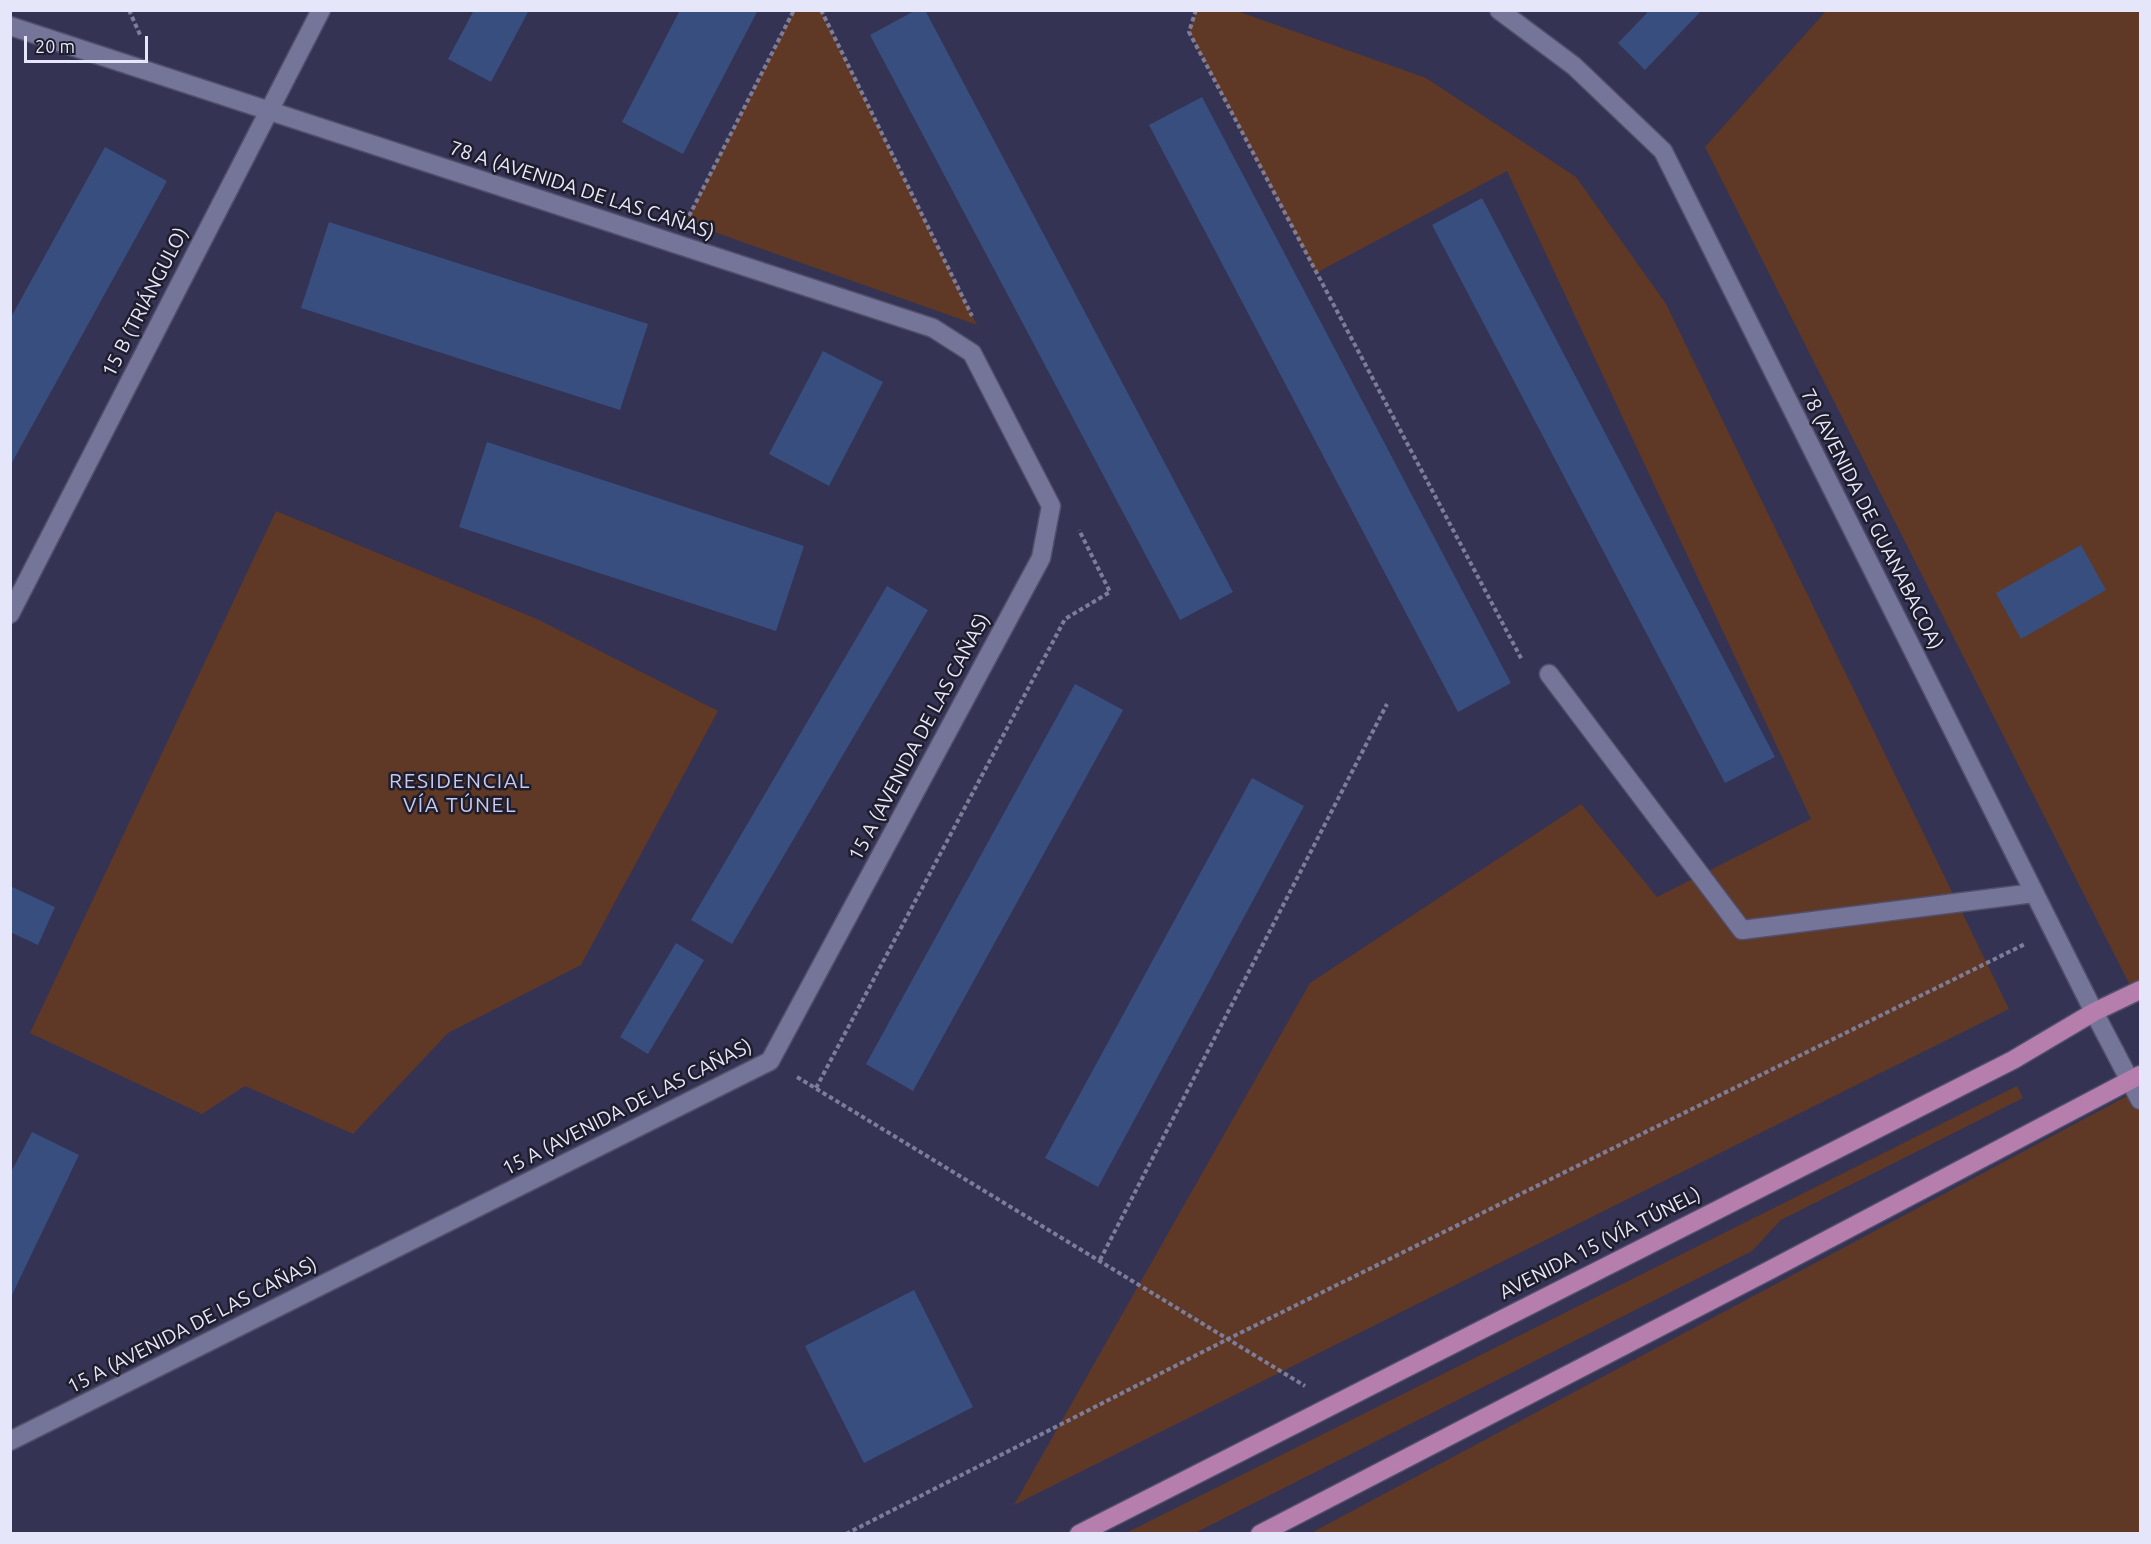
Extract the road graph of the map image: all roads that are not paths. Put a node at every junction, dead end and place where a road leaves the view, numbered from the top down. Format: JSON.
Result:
{"nodes":[{"id":1,"x":321,"y":10,"type":"edge"},
{"id":2,"x":1498,"y":10,"type":"edge"},
{"id":3,"x":10,"y":26,"type":"edge"},
{"id":4,"x":268,"y":111,"type":"junction"},
{"id":5,"x":1051,"y":506,"type":"joint"},
{"id":6,"x":10,"y":614,"type":"edge"},
{"id":7,"x":1549,"y":674,"type":"dead end"},
{"id":8,"x":2034,"y":893,"type":"junction"},
{"id":9,"x":2140,"y":990,"type":"edge"},
{"id":10,"x":2094,"y":1012,"type":"junction"},
{"id":11,"x":2135,"y":1077,"type":"edge"},
{"id":12,"x":2140,"y":1100,"type":"edge"},
{"id":13,"x":10,"y":1441,"type":"edge"},
{"id":14,"x":1079,"y":1533,"type":"edge"},
{"id":15,"x":1260,"y":1533,"type":"edge"}],
"edges":[{"from":1,"to":4,"type":"street","name":"15 B (TRIÁNGULO)"},
{"from":2,"to":8,"type":"street","name":"78 (AVENIDA DE GUANABACOA)"},
{"from":3,"to":4,"type":"street","name":"78 A (AVENIDA DE LAS CAÑAS)"},
{"from":4,"to":5,"type":"street","name":"78 A (AVENIDA DE LAS CAÑAS)"},
{"from":4,"to":6,"type":"street","name":"15 B (TRIÁNGULO)"},
{"from":5,"to":13,"type":"street","name":"15 A (AVENIDA DE LAS CAÑAS)"},
{"from":7,"to":8,"type":"street"},
{"from":8,"to":10,"type":"street","name":"78 (AVENIDA DE GUANABACOA)"},
{"from":9,"to":10,"type":"main road","name":"AVENIDA 15 (VÍA TÚNEL)"},
{"from":10,"to":11,"type":"street","name":"78 (AVENIDA DE GUANABACOA)"},
{"from":10,"to":14,"type":"main road","name":"AVENIDA 15 (VÍA TÚNEL)"},
{"from":11,"to":12,"type":"street","name":"78 (AVENIDA DE GUANABACOA)"},
{"from":11,"to":15,"type":"main road"}]}
